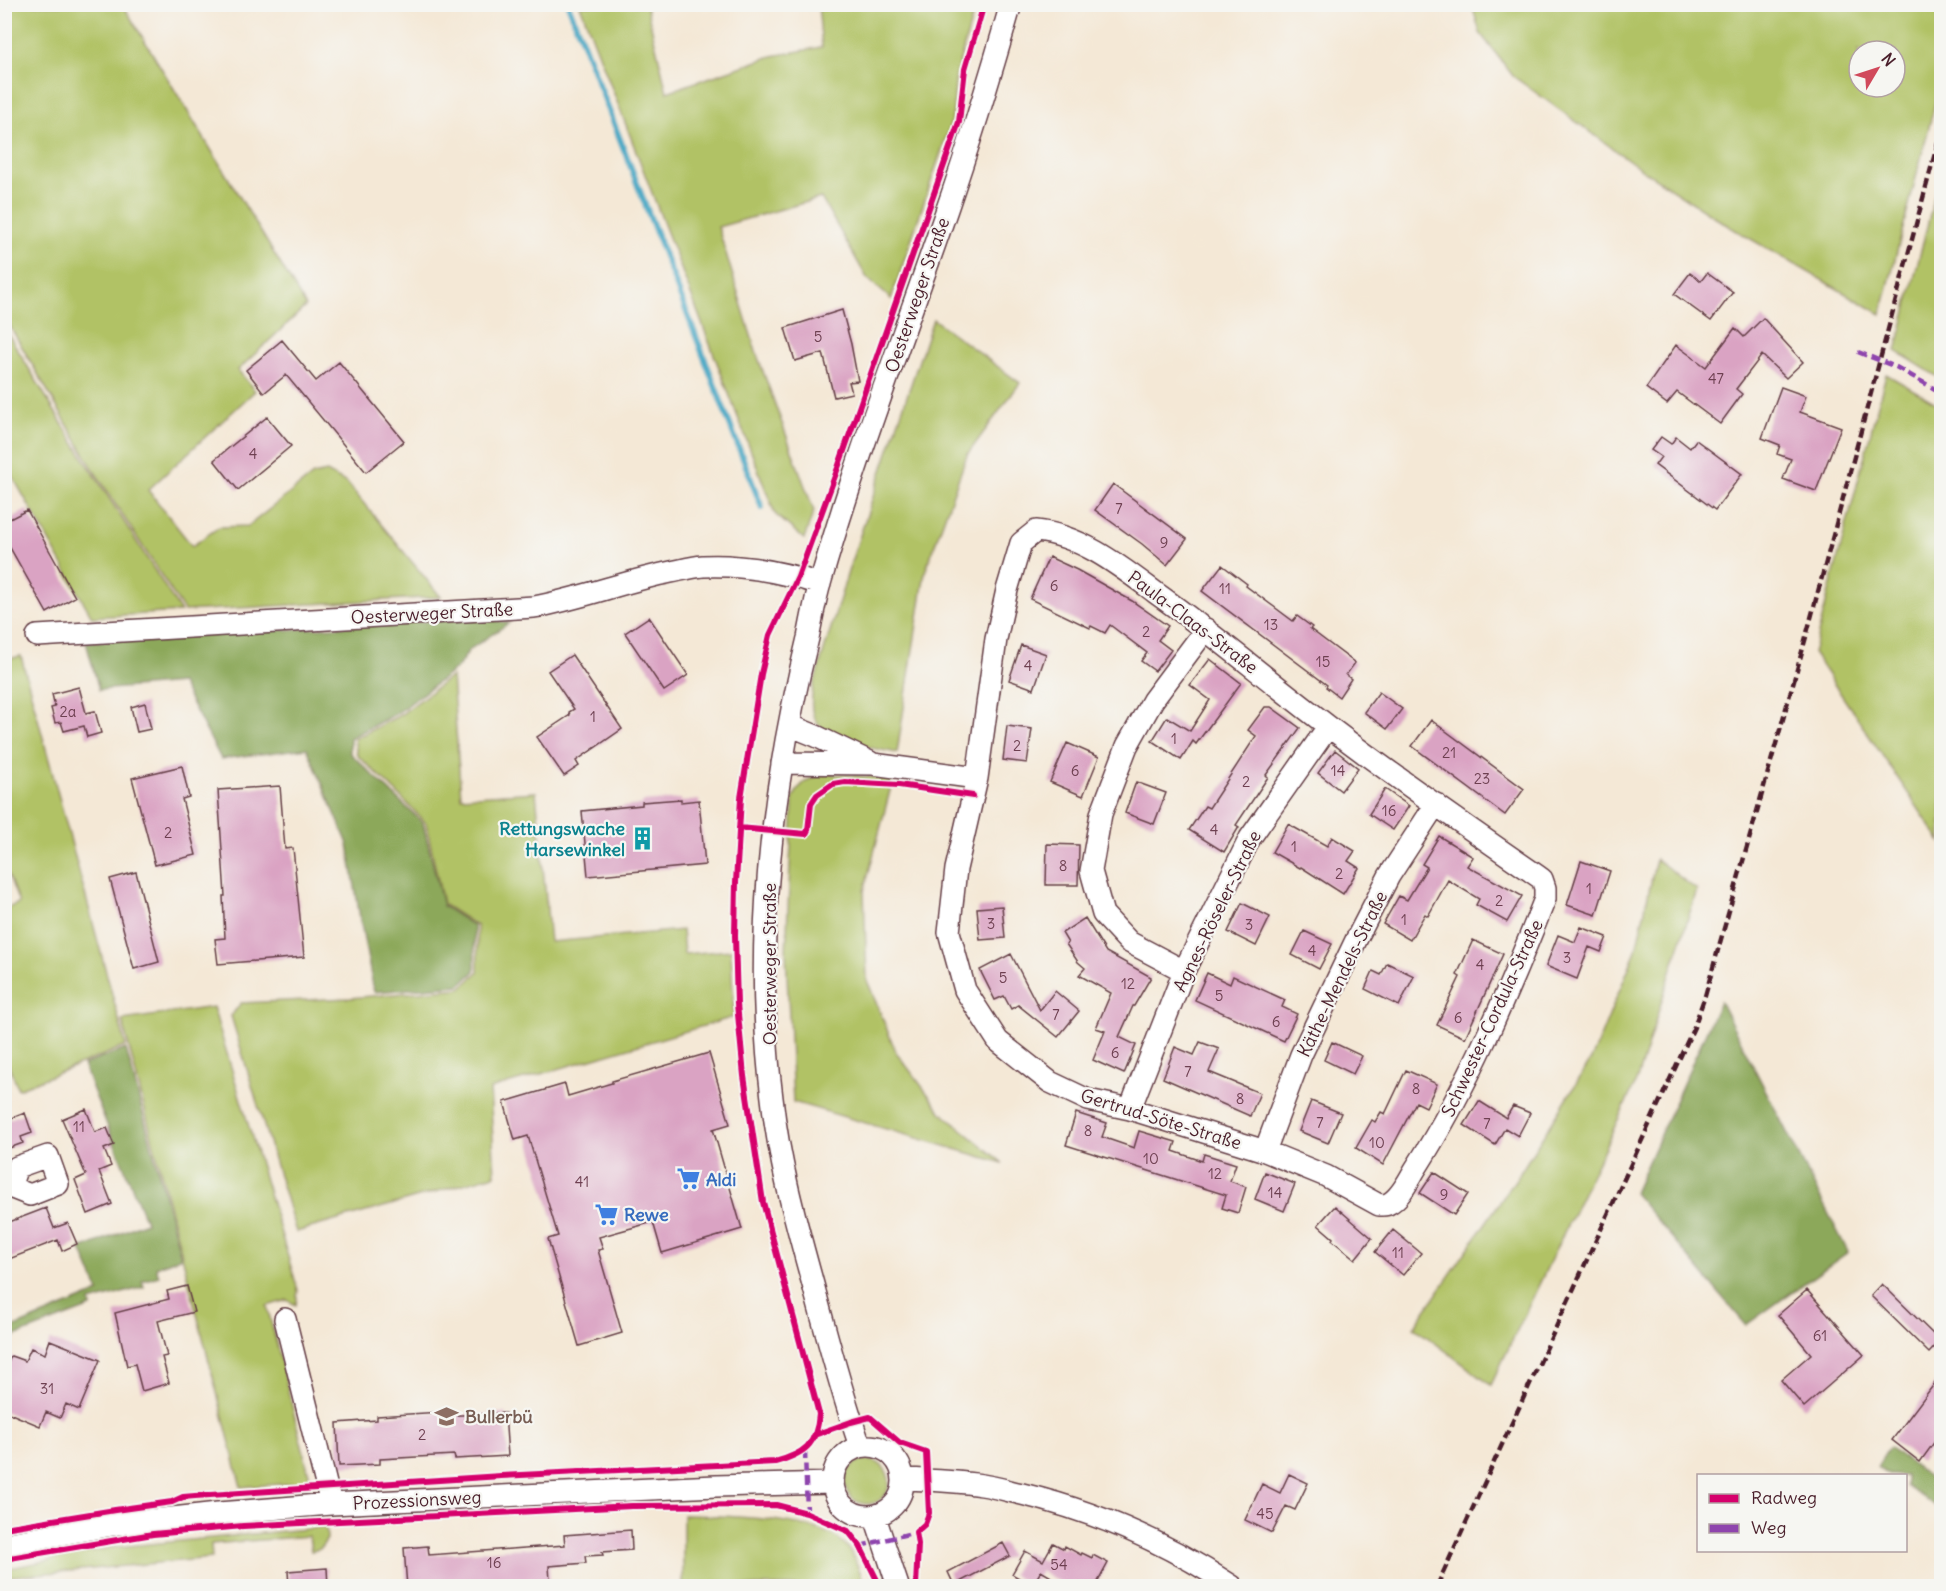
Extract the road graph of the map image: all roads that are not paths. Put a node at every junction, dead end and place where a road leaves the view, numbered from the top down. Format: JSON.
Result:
{"nodes":[{"id":1,"x":1011,"y":4,"type":"edge"},
{"id":2,"x":820,"y":584,"type":"junction"},
{"id":3,"x":1206,"y":628,"type":"junction"},
{"id":4,"x":37,"y":636,"type":"dead end"},
{"id":5,"x":789,"y":725,"type":"junction"},
{"id":6,"x":1328,"y":727,"type":"junction"},
{"id":7,"x":782,"y":763,"type":"junction"},
{"id":8,"x":873,"y":764,"type":"junction"},
{"id":9,"x":977,"y":778,"type":"junction"},
{"id":10,"x":1436,"y":804,"type":"junction"},
{"id":11,"x":1545,"y":888,"type":"joint"},
{"id":12,"x":1184,"y":971,"type":"junction"},
{"id":13,"x":1130,"y":1109,"type":"junction"},
{"id":14,"x":1265,"y":1151,"type":"junction"},
{"id":15,"x":1388,"y":1204,"type":"joint"},
{"id":16,"x":285,"y":1319,"type":"dead end"},
{"id":17,"x":860,"y":1446,"type":"junction"},
{"id":18,"x":904,"y":1479,"type":"junction"},
{"id":19,"x":832,"y":1483,"type":"junction"},
{"id":20,"x":331,"y":1504,"type":"junction"},
{"id":21,"x":874,"y":1517,"type":"junction"},
{"id":22,"x":4,"y":1544,"type":"edge"},
{"id":23,"x":898,"y":1587,"type":"edge"},
{"id":24,"x":1232,"y":1587,"type":"edge"}],
"edges":[{"from":1,"to":2,"type":"street","name":"Oesterweger Straße"},
{"from":2,"to":4,"type":"street","name":"Oesterweger Straße"},
{"from":2,"to":5,"type":"street","name":"Oesterweger Straße"},
{"from":3,"to":6,"type":"street","name":"Paula-Claas-Straße"},
{"from":3,"to":9,"type":"street","name":"Paula-Claas-Straße"},
{"from":3,"to":12,"type":"street"},
{"from":5,"to":7,"type":"street","name":"Oesterweger Straße"},
{"from":5,"to":8,"type":"street"},
{"from":6,"to":10,"type":"street","name":"Paula-Claas-Straße"},
{"from":6,"to":12,"type":"street","name":"Agnes-Röseler-Straße"},
{"from":7,"to":8,"type":"street"},
{"from":7,"to":17,"type":"street","name":"Oesterweger Straße"},
{"from":8,"to":9,"type":"street"},
{"from":9,"to":13,"type":"street","name":"Gertrud-Söte-Straße"},
{"from":10,"to":11,"type":"street","name":"Paula-Claas-Straße"},
{"from":10,"to":14,"type":"street","name":"Käthe-Mendels-Straße"},
{"from":11,"to":15,"type":"street","name":"Schwester-Cordula-Straße"},
{"from":12,"to":13,"type":"street","name":"Agnes-Röseler-Straße"},
{"from":13,"to":14,"type":"street","name":"Gertrud-Söte-Straße"},
{"from":14,"to":15,"type":"street","name":"Gertrud-Söte-Straße"},
{"from":16,"to":20,"type":"street"},
{"from":17,"to":18,"type":"street"},
{"from":17,"to":19,"type":"street"},
{"from":18,"to":21,"type":"street"},
{"from":18,"to":24,"type":"street"},
{"from":19,"to":20,"type":"street","name":"Prozessionsweg"},
{"from":19,"to":21,"type":"street"},
{"from":20,"to":22,"type":"street","name":"Prozessionsweg"},
{"from":21,"to":23,"type":"street"}]}
